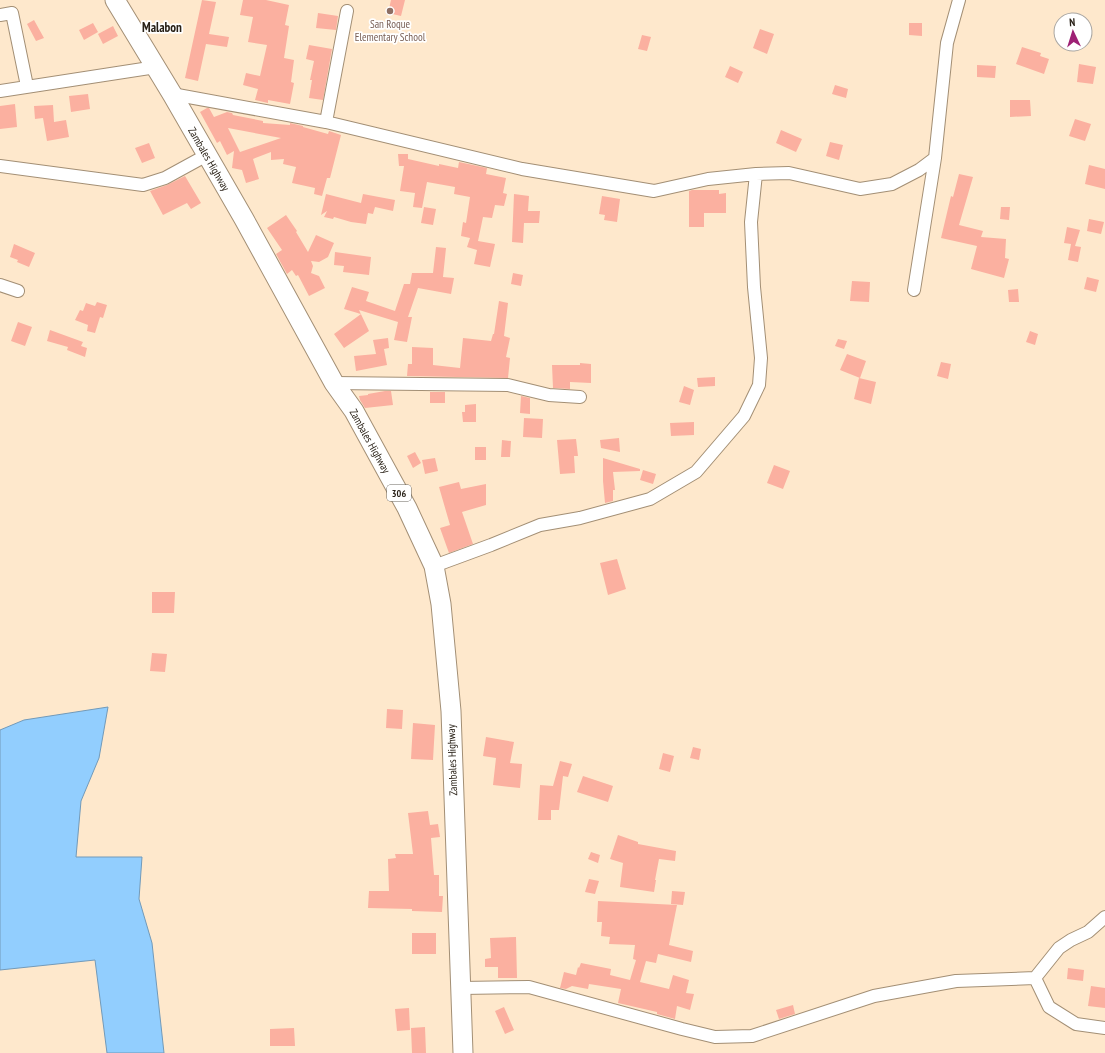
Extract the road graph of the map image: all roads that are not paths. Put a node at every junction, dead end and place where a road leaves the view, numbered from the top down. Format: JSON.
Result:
{"nodes":[{"id":1,"x":115,"y":0,"type":"edge"},
{"id":2,"x":959,"y":0,"type":"edge"},
{"id":3,"x":347,"y":11,"type":"dead end"},
{"id":4,"x":0,"y":15,"type":"edge"},
{"id":5,"x":156,"y":67,"type":"junction"},
{"id":6,"x":27,"y":86,"type":"junction"},
{"id":7,"x":0,"y":91,"type":"edge"},
{"id":8,"x":172,"y":94,"type":"junction"},
{"id":9,"x":326,"y":122,"type":"junction"},
{"id":10,"x":207,"y":155,"type":"junction"},
{"id":11,"x":935,"y":158,"type":"junction"},
{"id":12,"x":0,"y":166,"type":"edge"},
{"id":13,"x":756,"y":174,"type":"junction"},
{"id":14,"x":0,"y":285,"type":"edge"},
{"id":15,"x":914,"y":290,"type":"dead end"},
{"id":16,"x":18,"y":291,"type":"dead end"},
{"id":17,"x":334,"y":383,"type":"junction"},
{"id":18,"x":580,"y":397,"type":"dead end"},
{"id":19,"x":434,"y":566,"type":"junction"},
{"id":20,"x":1105,"y":917,"type":"edge"},
{"id":21,"x":1035,"y":978,"type":"junction"},
{"id":22,"x":461,"y":988,"type":"junction"},
{"id":23,"x":1105,"y":1028,"type":"edge"},
{"id":24,"x":463,"y":1053,"type":"edge"}],
"edges":[{"from":1,"to":5,"type":"main road","name":"Zambales Highway","number":"306"},
{"from":2,"to":11,"type":"street"},
{"from":3,"to":9,"type":"street"},
{"from":4,"to":6,"type":"street"},
{"from":5,"to":6,"type":"street"},
{"from":5,"to":8,"type":"main road","name":"Zambales Highway","number":"306"},
{"from":6,"to":7,"type":"street"},
{"from":8,"to":9,"type":"street"},
{"from":8,"to":10,"type":"main road","name":"Zambales Highway","number":"306"},
{"from":9,"to":13,"type":"street"},
{"from":10,"to":12,"type":"street"},
{"from":10,"to":17,"type":"main road","name":"Zambales Highway","number":"306"},
{"from":11,"to":13,"type":"street"},
{"from":11,"to":15,"type":"street"},
{"from":13,"to":19,"type":"street"},
{"from":14,"to":16,"type":"street"},
{"from":17,"to":18,"type":"street"},
{"from":17,"to":19,"type":"main road","name":"Zambales Highway","number":"306"},
{"from":19,"to":22,"type":"main road","name":"Zambales Highway","number":"306"},
{"from":20,"to":21,"type":"street"},
{"from":21,"to":22,"type":"street"},
{"from":21,"to":23,"type":"street"},
{"from":22,"to":24,"type":"main road","name":"Zambales Highway","number":"306"}]}
